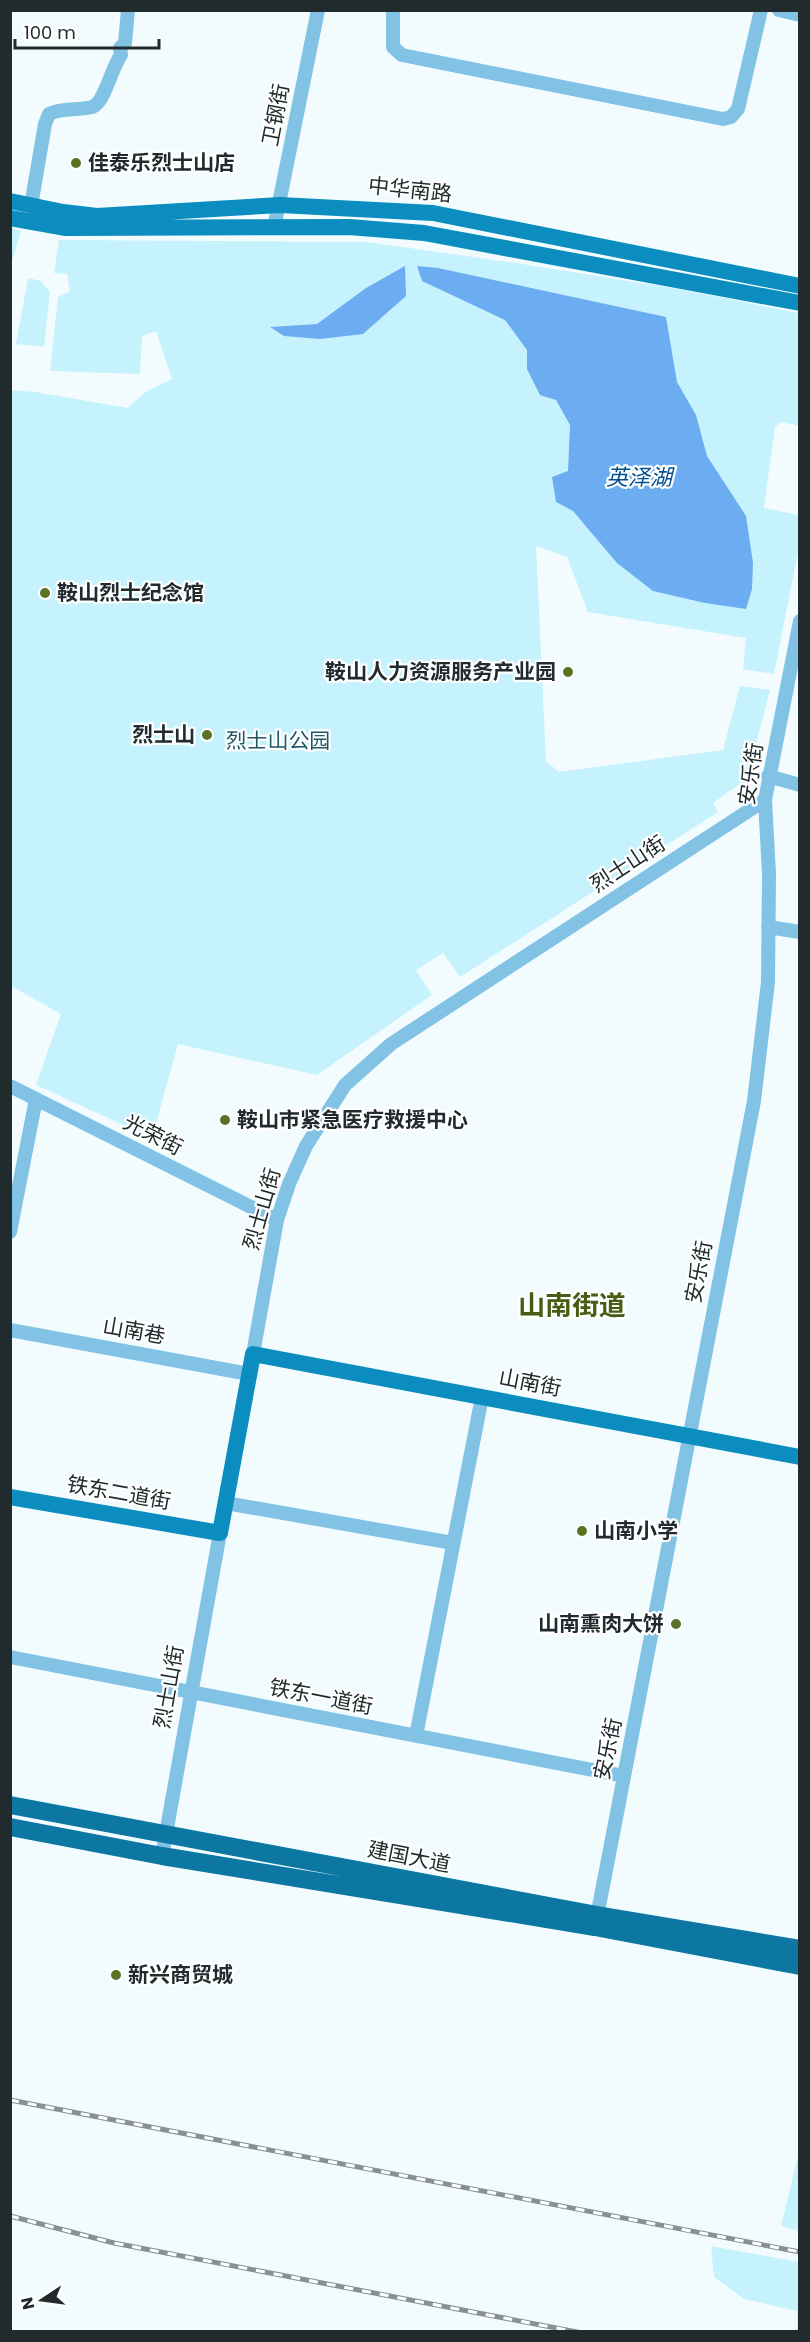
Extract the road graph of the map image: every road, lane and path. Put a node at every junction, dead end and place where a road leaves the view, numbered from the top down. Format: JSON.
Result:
{"nodes":[{"id":1,"x":128,"y":10,"type":"edge"},
{"id":2,"x":318,"y":10,"type":"edge"},
{"id":3,"x":393,"y":10,"type":"edge"},
{"id":4,"x":760,"y":10,"type":"edge"},
{"id":5,"x":779,"y":10,"type":"edge"},
{"id":6,"x":800,"y":15,"type":"edge"},
{"id":7,"x":10,"y":201,"type":"edge"},
{"id":8,"x":280,"y":205,"type":"junction"},
{"id":9,"x":31,"y":206,"type":"junction"},
{"id":10,"x":10,"y":218,"type":"edge"},
{"id":11,"x":274,"y":228,"type":"junction"},
{"id":12,"x":800,"y":286,"type":"edge"},
{"id":13,"x":800,"y":303,"type":"edge"},
{"id":14,"x":799,"y":630,"type":"edge"},
{"id":15,"x":768,"y":777,"type":"junction"},
{"id":16,"x":800,"y":785,"type":"edge"},
{"id":17,"x":765,"y":800,"type":"junction"},
{"id":18,"x":768,"y":927,"type":"junction"},
{"id":19,"x":800,"y":932,"type":"edge"},
{"id":20,"x":10,"y":1086,"type":"edge"},
{"id":21,"x":36,"y":1099,"type":"junction"},
{"id":22,"x":278,"y":1221,"type":"junction"},
{"id":23,"x":10,"y":1232,"type":"edge"},
{"id":24,"x":10,"y":1330,"type":"edge"},
{"id":25,"x":253,"y":1354,"type":"junction"},
{"id":26,"x":249,"y":1374,"type":"junction"},
{"id":27,"x":482,"y":1397,"type":"junction"},
{"id":28,"x":689,"y":1436,"type":"junction"},
{"id":29,"x":800,"y":1457,"type":"edge"},
{"id":30,"x":10,"y":1497,"type":"edge"},
{"id":31,"x":226,"y":1503,"type":"junction"},
{"id":32,"x":220,"y":1533,"type":"junction"},
{"id":33,"x":453,"y":1543,"type":"junction"},
{"id":34,"x":10,"y":1657,"type":"edge"},
{"id":35,"x":191,"y":1693,"type":"junction"},
{"id":36,"x":416,"y":1736,"type":"junction"},
{"id":37,"x":624,"y":1776,"type":"junction"},
{"id":38,"x":10,"y":1805,"type":"edge"},
{"id":39,"x":10,"y":1827,"type":"edge"},
{"id":40,"x":165,"y":1834,"type":"junction"},
{"id":41,"x":162,"y":1856,"type":"junction"},
{"id":42,"x":596,"y":1921,"type":"junction"},
{"id":43,"x":800,"y":1949,"type":"edge"},
{"id":44,"x":800,"y":1968,"type":"edge"}],
"edges":[{"from":1,"to":9,"type":"street"},
{"from":2,"to":8,"type":"street","name":"卫钢街"},
{"from":3,"to":4,"type":"street"},
{"from":5,"to":6,"type":"street"},
{"from":7,"to":9,"type":"main road","name":"中华南路"},
{"from":8,"to":9,"type":"main road","name":"中华南路"},
{"from":8,"to":11,"type":"street","name":"卫钢街"},
{"from":8,"to":12,"type":"main road","name":"中华南路"},
{"from":10,"to":11,"type":"main road","name":"中华南路"},
{"from":11,"to":13,"type":"main road","name":"中华南路"},
{"from":14,"to":15,"type":"street","name":"安乐街"},
{"from":15,"to":16,"type":"street"},
{"from":15,"to":17,"type":"street","name":"安乐街"},
{"from":17,"to":18,"type":"street","name":"安乐街"},
{"from":17,"to":22,"type":"street","name":"烈士山街"},
{"from":18,"to":19,"type":"street"},
{"from":18,"to":28,"type":"street","name":"安乐街"},
{"from":20,"to":21,"type":"street","name":"光荣街"},
{"from":21,"to":22,"type":"street","name":"光荣街"},
{"from":21,"to":23,"type":"street"},
{"from":22,"to":25,"type":"street","name":"烈士山街"},
{"from":24,"to":26,"type":"street","name":"山南巷"},
{"from":25,"to":26,"type":"main road","name":"烈士山街"},
{"from":25,"to":27,"type":"main road","name":"山南街"},
{"from":26,"to":31,"type":"main road","name":"烈士山街"},
{"from":27,"to":28,"type":"main road","name":"山南街"},
{"from":27,"to":33,"type":"street"},
{"from":28,"to":29,"type":"main road","name":"山南街"},
{"from":28,"to":37,"type":"street","name":"安乐街"},
{"from":30,"to":32,"type":"main road","name":"铁东二道街"},
{"from":31,"to":32,"type":"main road","name":"烈士山街"},
{"from":31,"to":33,"type":"street"},
{"from":32,"to":35,"type":"street","name":"烈士山街"},
{"from":33,"to":36,"type":"street"},
{"from":34,"to":35,"type":"street","name":"铁东一道街"},
{"from":35,"to":36,"type":"street","name":"铁东一道街"},
{"from":35,"to":40,"type":"street","name":"烈士山街"},
{"from":36,"to":37,"type":"street","name":"铁东一道街"},
{"from":37,"to":42,"type":"street","name":"安乐街"},
{"from":38,"to":40,"type":"highway","name":"建国大道"},
{"from":39,"to":41,"type":"highway","name":"建国大道"},
{"from":40,"to":41,"type":"street","name":"烈士山街"},
{"from":40,"to":42,"type":"highway","name":"建国大道"},
{"from":41,"to":42,"type":"highway","name":"建国大道"},
{"from":42,"to":43,"type":"highway","name":"建国大道"},
{"from":42,"to":44,"type":"highway","name":"建国大道"}]}
